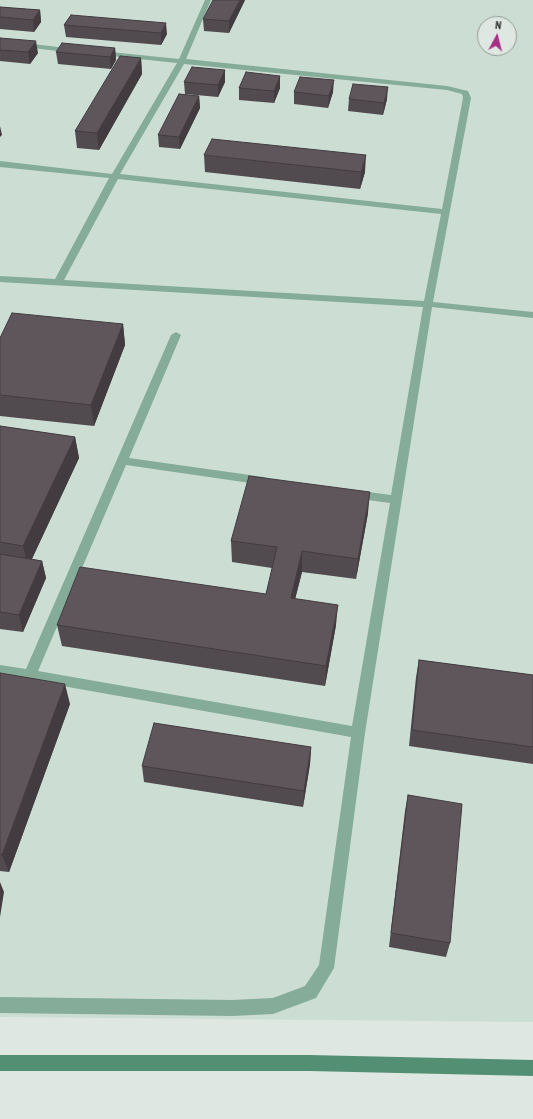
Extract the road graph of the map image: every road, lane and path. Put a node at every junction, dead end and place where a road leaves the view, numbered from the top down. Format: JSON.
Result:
{"nodes":[{"id":1,"x":208,"y":0,"type":"edge"},
{"id":2,"x":0,"y":42,"type":"edge"},
{"id":3,"x":78,"y":51,"type":"edge"},
{"id":4,"x":94,"y":53,"type":"edge"},
{"id":5,"x":181,"y":62,"type":"junction"},
{"id":6,"x":0,"y":164,"type":"edge"},
{"id":7,"x":115,"y":176,"type":"junction"},
{"id":8,"x":446,"y":212,"type":"junction"},
{"id":9,"x":0,"y":279,"type":"edge"},
{"id":10,"x":58,"y":282,"type":"junction"},
{"id":11,"x":428,"y":304,"type":"junction"},
{"id":12,"x":533,"y":315,"type":"edge"},
{"id":13,"x":176,"y":335,"type":"dead end"},
{"id":14,"x":122,"y":461,"type":"junction"},
{"id":15,"x":279,"y":484,"type":"edge"},
{"id":16,"x":341,"y":492,"type":"edge"},
{"id":17,"x":396,"y":500,"type":"junction"},
{"id":18,"x":0,"y":670,"type":"edge"},
{"id":19,"x":30,"y":676,"type":"junction"},
{"id":20,"x":358,"y":733,"type":"junction"},
{"id":21,"x":0,"y":1005,"type":"edge"},
{"id":22,"x":0,"y":1063,"type":"edge"},
{"id":23,"x":533,"y":1068,"type":"edge"}],
"edges":[{"from":1,"to":5,"type":"lane"},
{"from":2,"to":3,"type":"lane"},
{"from":4,"to":5,"type":"lane"},
{"from":5,"to":7,"type":"lane"},
{"from":5,"to":8,"type":"lane"},
{"from":6,"to":7,"type":"lane"},
{"from":7,"to":8,"type":"lane"},
{"from":7,"to":10,"type":"lane"},
{"from":8,"to":11,"type":"lane"},
{"from":9,"to":10,"type":"lane"},
{"from":10,"to":11,"type":"lane"},
{"from":11,"to":12,"type":"lane"},
{"from":11,"to":17,"type":"lane"},
{"from":13,"to":14,"type":"lane"},
{"from":14,"to":15,"type":"lane"},
{"from":14,"to":19,"type":"lane"},
{"from":16,"to":17,"type":"lane"},
{"from":17,"to":20,"type":"lane"},
{"from":18,"to":19,"type":"lane"},
{"from":19,"to":20,"type":"lane"},
{"from":20,"to":21,"type":"lane"},
{"from":22,"to":23,"type":"street"}]}
